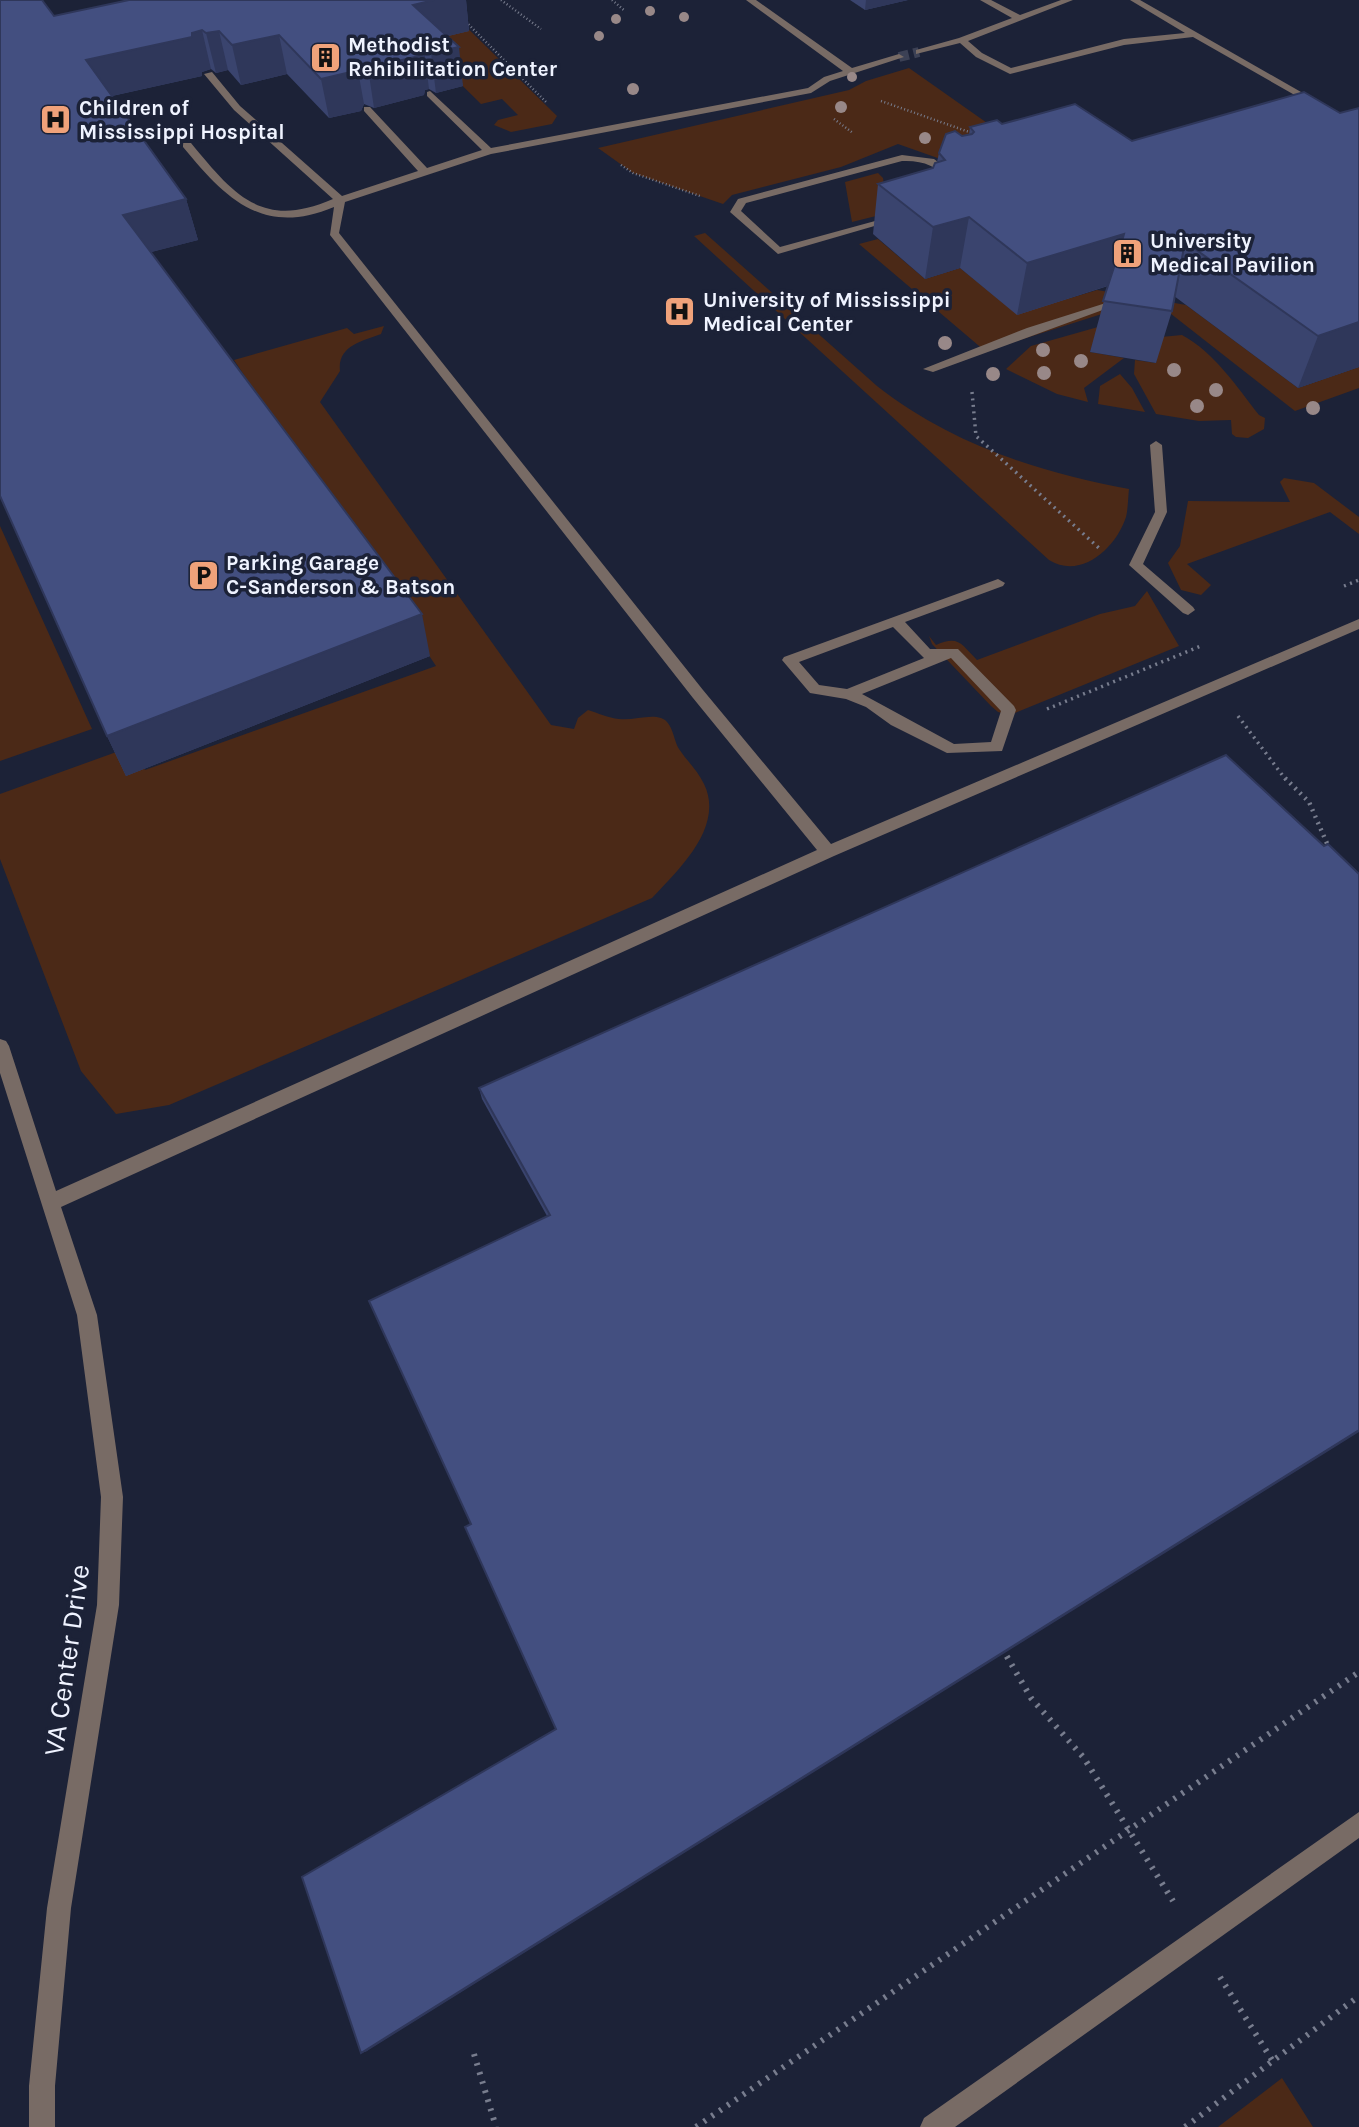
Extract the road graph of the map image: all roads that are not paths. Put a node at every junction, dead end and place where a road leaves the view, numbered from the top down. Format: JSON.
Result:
{"nodes":[{"id":1,"x":750,"y":0,"type":"edge"},
{"id":2,"x":984,"y":0,"type":"edge"},
{"id":3,"x":1069,"y":0,"type":"edge"},
{"id":4,"x":1134,"y":0,"type":"edge"},
{"id":5,"x":1020,"y":19,"type":"junction"},
{"id":6,"x":1197,"y":34,"type":"junction"},
{"id":7,"x":962,"y":40,"type":"junction"},
{"id":8,"x":919,"y":52,"type":"tunnel mouth"},
{"id":9,"x":899,"y":57,"type":"tunnel mouth"},
{"id":10,"x":850,"y":72,"type":"junction"},
{"id":11,"x":209,"y":74,"type":"edge"},
{"id":12,"x":430,"y":94,"type":"edge"},
{"id":13,"x":1317,"y":104,"type":"edge"},
{"id":14,"x":366,"y":109,"type":"edge"},
{"id":15,"x":187,"y":145,"type":"dead end"},
{"id":16,"x":489,"y":152,"type":"junction"},
{"id":17,"x":425,"y":172,"type":"junction"},
{"id":18,"x":958,"y":181,"type":"edge"},
{"id":19,"x":340,"y":200,"type":"junction"},
{"id":20,"x":906,"y":216,"type":"edge"},
{"id":21,"x":1113,"y":304,"type":"edge"},
{"id":22,"x":929,"y":369,"type":"dead end"},
{"id":23,"x":1156,"y":444,"type":"dead end"},
{"id":24,"x":998,"y":583,"type":"dead end"},
{"id":25,"x":1188,"y":610,"type":"dead end"},
{"id":26,"x":895,"y":621,"type":"junction"},
{"id":27,"x":1359,"y":625,"type":"edge"},
{"id":28,"x":953,"y":652,"type":"junction"},
{"id":29,"x":848,"y":694,"type":"junction"},
{"id":30,"x":997,"y":747,"type":"junction"},
{"id":31,"x":1020,"y":771,"type":"junction"},
{"id":32,"x":828,"y":852,"type":"junction"},
{"id":33,"x":0,"y":1046,"type":"edge"},
{"id":34,"x":52,"y":1202,"type":"junction"},
{"id":35,"x":1359,"y":1824,"type":"edge"},
{"id":36,"x":42,"y":2127,"type":"edge"},
{"id":37,"x":933,"y":2127,"type":"edge"}],
"edges":[{"from":1,"to":10,"type":"street"},
{"from":2,"to":5,"type":"street"},
{"from":3,"to":5,"type":"street"},
{"from":4,"to":6,"type":"street"},
{"from":5,"to":7,"type":"street"},
{"from":6,"to":7,"type":"street"},
{"from":6,"to":13,"type":"street"},
{"from":7,"to":8,"type":"street"},
{"from":9,"to":10,"type":"street"},
{"from":10,"to":16,"type":"street"},
{"from":11,"to":19,"type":"street"},
{"from":12,"to":16,"type":"street"},
{"from":14,"to":17,"type":"street"},
{"from":15,"to":19,"type":"street"},
{"from":16,"to":17,"type":"street"},
{"from":17,"to":19,"type":"street"},
{"from":18,"to":20,"type":"street"},
{"from":19,"to":32,"type":"street"},
{"from":21,"to":22,"type":"street"},
{"from":23,"to":25,"type":"street"},
{"from":24,"to":26,"type":"street"},
{"from":26,"to":28,"type":"street"},
{"from":26,"to":29,"type":"street"},
{"from":27,"to":31,"type":"street"},
{"from":28,"to":29,"type":"street"},
{"from":28,"to":30,"type":"street"},
{"from":29,"to":30,"type":"street"},
{"from":30,"to":31,"type":"street"},
{"from":31,"to":32,"type":"street"},
{"from":32,"to":34,"type":"street"},
{"from":33,"to":34,"type":"street","name":"VA Center Drive"},
{"from":34,"to":36,"type":"street","name":"VA Center Drive"},
{"from":35,"to":37,"type":"street"}]}
